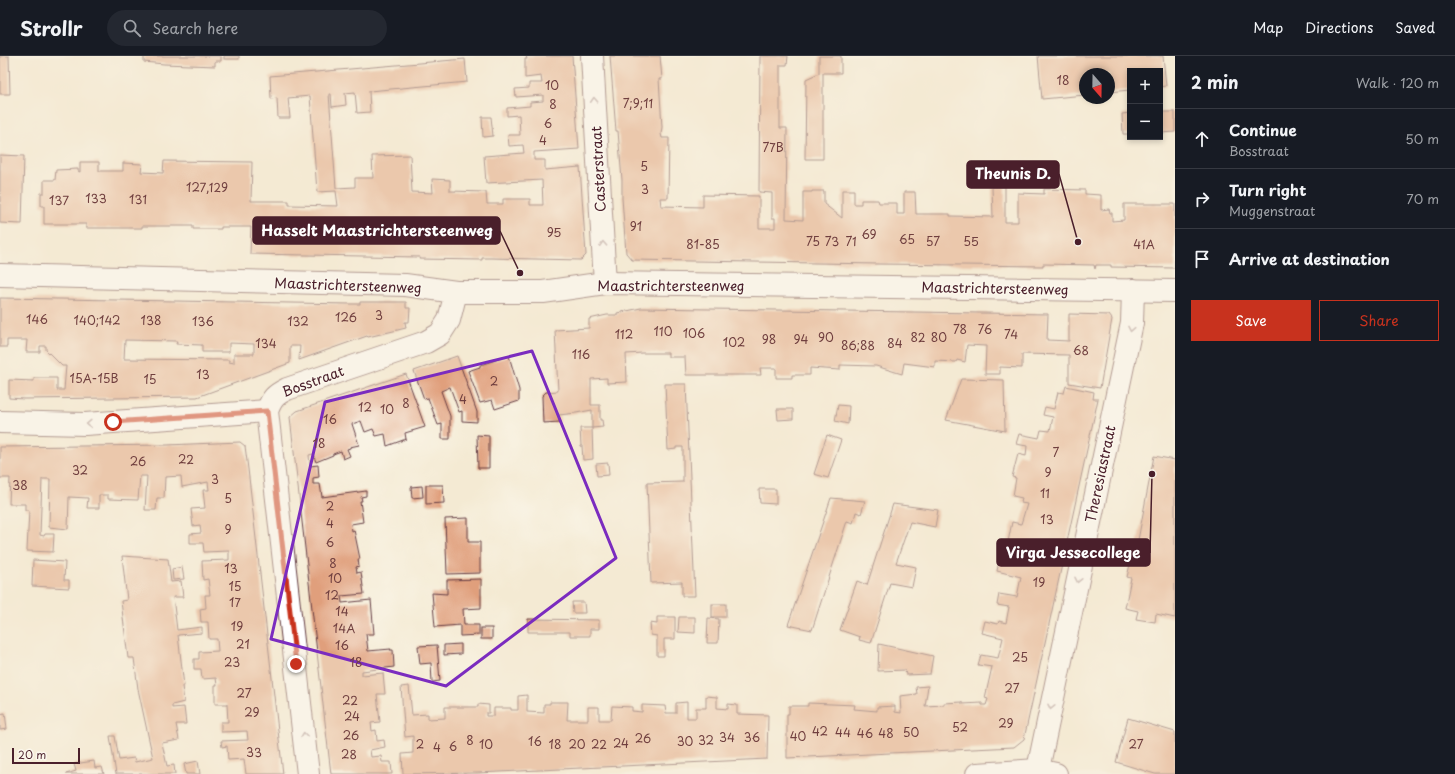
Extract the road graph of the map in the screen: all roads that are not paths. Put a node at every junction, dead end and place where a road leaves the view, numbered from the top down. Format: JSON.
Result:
{"nodes":[{"id":1,"x":592,"y":56,"type":"edge"},
{"id":2,"x":0,"y":276,"type":"edge"},
{"id":3,"x":605,"y":283,"type":"junction"},
{"id":4,"x":1133,"y":290,"type":"junction"},
{"id":5,"x":1175,"y":291,"type":"edge"},
{"id":6,"x":456,"y":292,"type":"junction"},
{"id":7,"x":267,"y":411,"type":"junction"},
{"id":8,"x":0,"y":422,"type":"edge"},
{"id":9,"x":1044,"y":773,"type":"edge"},
{"id":10,"x":308,"y":774,"type":"edge"},
{"id":11,"x":976,"y":774,"type":"edge"}],
"edges":[{"from":3,"to":1,"type":"street","name":"Casterstraat","one_way":true},
{"from":2,"to":6,"type":"street","name":"Maastrichtersteenweg"},
{"from":3,"to":4,"type":"street","name":"Maastrichtersteenweg"},
{"from":3,"to":6,"type":"street","name":"Maastrichtersteenweg"},
{"from":4,"to":5,"type":"street","name":"Maastrichtersteenweg"},
{"from":4,"to":9,"type":"street","name":"Theresiastraat","one_way":true},
{"from":6,"to":7,"type":"street","name":"Bosstraat"},
{"from":7,"to":8,"type":"street","one_way":true},
{"from":10,"to":7,"type":"street","one_way":true},
{"from":9,"to":11,"type":"street"}]}
